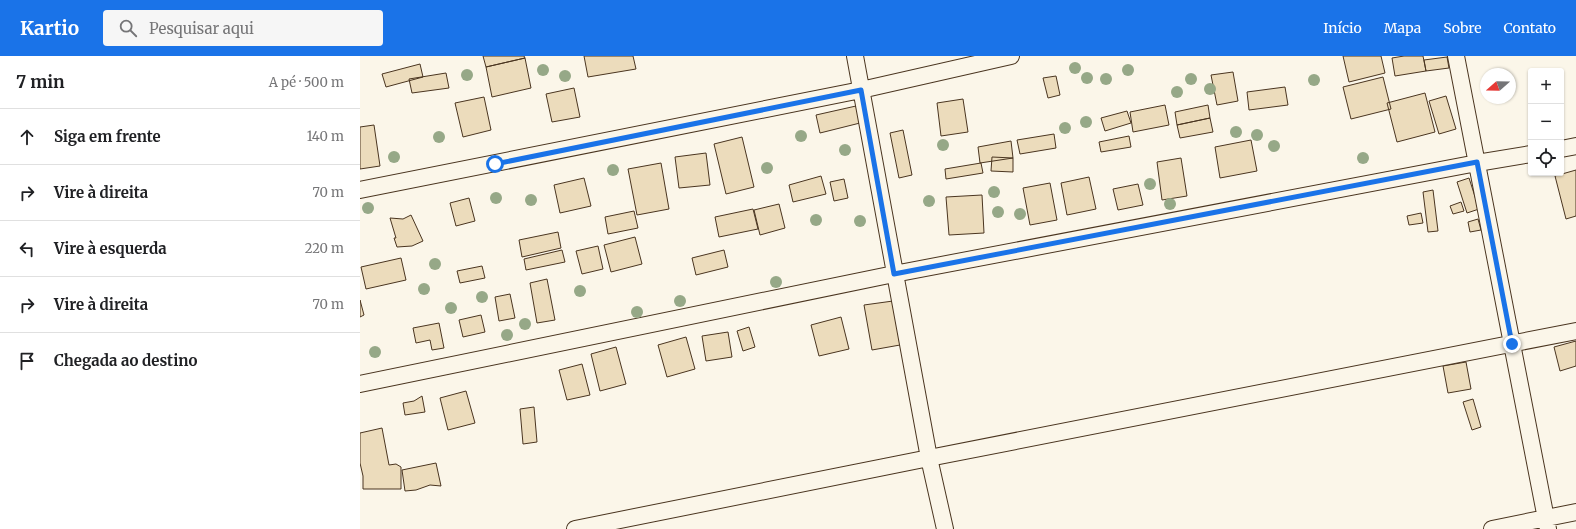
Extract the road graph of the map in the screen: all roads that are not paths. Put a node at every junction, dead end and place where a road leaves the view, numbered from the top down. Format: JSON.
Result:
{"nodes":[{"id":1,"x":855,"y":56,"type":"edge"},
{"id":2,"x":1011,"y":56,"type":"edge"},
{"id":3,"x":1456,"y":56,"type":"edge"},
{"id":4,"x":861,"y":90,"type":"junction"},
{"id":5,"x":1576,"y":146,"type":"edge"},
{"id":6,"x":1564,"y":148,"type":"edge"},
{"id":7,"x":1528,"y":154,"type":"edge"},
{"id":8,"x":1477,"y":162,"type":"junction"},
{"id":9,"x":360,"y":190,"type":"edge"},
{"id":10,"x":894,"y":274,"type":"junction"},
{"id":11,"x":1576,"y":331,"type":"edge"},
{"id":12,"x":1512,"y":344,"type":"junction"},
{"id":13,"x":360,"y":384,"type":"edge"},
{"id":14,"x":929,"y":458,"type":"junction"},
{"id":15,"x":1576,"y":512,"type":"edge"},
{"id":16,"x":1547,"y":523,"type":"edge"},
{"id":17,"x":575,"y":529,"type":"edge"},
{"id":18,"x":945,"y":529,"type":"edge"},
{"id":19,"x":1492,"y":529,"type":"edge"}],
"edges":[{"from":1,"to":4,"type":"street"},
{"from":2,"to":4,"type":"street"},
{"from":3,"to":8,"type":"street"},
{"from":4,"to":9,"type":"street"},
{"from":4,"to":10,"type":"street"},
{"from":5,"to":6,"type":"street"},
{"from":7,"to":8,"type":"street"},
{"from":8,"to":10,"type":"street"},
{"from":8,"to":12,"type":"street"},
{"from":10,"to":13,"type":"street"},
{"from":10,"to":14,"type":"street"},
{"from":11,"to":12,"type":"street"},
{"from":12,"to":14,"type":"street"},
{"from":12,"to":16,"type":"street"},
{"from":14,"to":17,"type":"street"},
{"from":14,"to":18,"type":"street"},
{"from":15,"to":16,"type":"street"},
{"from":16,"to":19,"type":"street"}]}
